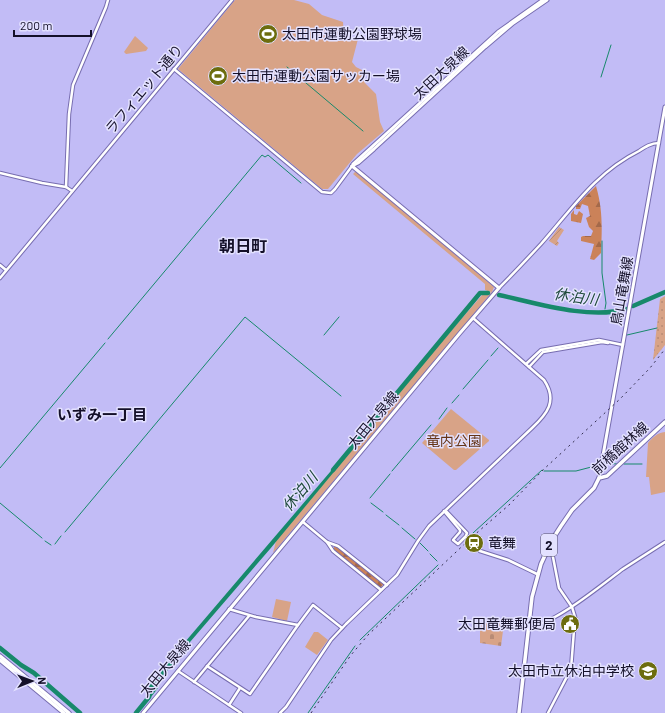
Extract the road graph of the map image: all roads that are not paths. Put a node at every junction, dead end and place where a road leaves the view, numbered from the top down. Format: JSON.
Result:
{"nodes":[{"id":1,"x":108,"y":0,"type":"edge"},
{"id":2,"x":232,"y":0,"type":"edge"},
{"id":3,"x":542,"y":0,"type":"edge"},
{"id":4,"x":547,"y":0,"type":"edge"},
{"id":5,"x":174,"y":69,"type":"junction"},
{"id":6,"x":665,"y":107,"type":"edge"},
{"id":7,"x":659,"y":143,"type":"junction"},
{"id":8,"x":352,"y":166,"type":"junction"},
{"id":9,"x":0,"y":173,"type":"edge"},
{"id":10,"x":66,"y":187,"type":"junction"},
{"id":11,"x":72,"y":191,"type":"junction"},
{"id":12,"x":0,"y":265,"type":"edge"},
{"id":13,"x":6,"y":270,"type":"junction"},
{"id":14,"x":0,"y":278,"type":"edge"},
{"id":15,"x":499,"y":288,"type":"junction"},
{"id":16,"x":473,"y":318,"type":"junction"},
{"id":17,"x":612,"y":343,"type":"junction"},
{"id":18,"x":623,"y":345,"type":"junction"},
{"id":19,"x":526,"y":364,"type":"junction"},
{"id":20,"x":529,"y":367,"type":"junction"},
{"id":21,"x":665,"y":422,"type":"edge"},
{"id":22,"x":599,"y":478,"type":"junction"},
{"id":23,"x":444,"y":511,"type":"junction"},
{"id":24,"x":302,"y":522,"type":"junction"},
{"id":25,"x":327,"y":542,"type":"junction"},
{"id":26,"x":665,"y":542,"type":"edge"},
{"id":27,"x":548,"y":546,"type":"junction"},
{"id":28,"x":480,"y":551,"type":"dead end"},
{"id":29,"x":537,"y":574,"type":"junction"},
{"id":30,"x":387,"y":585,"type":"junction"},
{"id":31,"x":381,"y":590,"type":"junction"},
{"id":32,"x":572,"y":607,"type":"junction"},
{"id":33,"x":229,"y":609,"type":"junction"},
{"id":34,"x":249,"y":616,"type":"junction"},
{"id":35,"x":298,"y":625,"type":"junction"},
{"id":36,"x":528,"y":626,"type":"junction"},
{"id":37,"x":342,"y":628,"type":"junction"},
{"id":38,"x":0,"y":656,"type":"edge"},
{"id":39,"x":0,"y":660,"type":"edge"},
{"id":40,"x":208,"y":666,"type":"junction"},
{"id":41,"x":178,"y":671,"type":"junction"},
{"id":42,"x":194,"y":682,"type":"junction"},
{"id":43,"x":240,"y":688,"type":"junction"},
{"id":44,"x":229,"y":705,"type":"junction"},
{"id":45,"x":64,"y":713,"type":"edge"},
{"id":46,"x":69,"y":713,"type":"edge"},
{"id":47,"x":143,"y":713,"type":"edge"},
{"id":48,"x":241,"y":713,"type":"edge"},
{"id":49,"x":280,"y":713,"type":"edge"},
{"id":50,"x":519,"y":713,"type":"edge"},
{"id":51,"x":548,"y":713,"type":"edge"}],
"edges":[{"from":1,"to":10,"type":"street"},
{"from":2,"to":5,"type":"street","name":"ラフィエット通り"},
{"from":3,"to":8,"type":"main road","name":"太田大泉線"},
{"from":4,"to":8,"type":"main road","name":"太田大泉線"},
{"from":5,"to":8,"type":"street"},
{"from":5,"to":11,"type":"street","name":"ラフィエット通り"},
{"from":6,"to":7,"type":"main road","name":"鳥山竜舞線"},
{"from":7,"to":15,"type":"street"},
{"from":7,"to":18,"type":"main road","name":"鳥山竜舞線"},
{"from":8,"to":15,"type":"main road"},
{"from":9,"to":10,"type":"street"},
{"from":10,"to":11,"type":"street"},
{"from":11,"to":13,"type":"street","name":"ラフィエット通り"},
{"from":12,"to":13,"type":"street"},
{"from":13,"to":14,"type":"street","name":"ラフィエット通り"},
{"from":15,"to":16,"type":"main road","name":"太田大泉線"},
{"from":16,"to":19,"type":"street"},
{"from":16,"to":24,"type":"main road","name":"太田大泉線"},
{"from":17,"to":18,"type":"street"},
{"from":17,"to":19,"type":"street"},
{"from":17,"to":20,"type":"street"},
{"from":18,"to":22,"type":"main road","name":"鳥山竜舞線"},
{"from":19,"to":20,"type":"street"},
{"from":20,"to":23,"type":"street"},
{"from":21,"to":22,"type":"main road","name":"前橋館林線","number":"2"},
{"from":22,"to":27,"type":"main road","name":"前橋館林線","number":"2"},
{"from":23,"to":23,"type":"street"},
{"from":23,"to":30,"type":"street"},
{"from":24,"to":25,"type":"street"},
{"from":24,"to":33,"type":"main road","name":"太田大泉線"},
{"from":25,"to":30,"type":"street"},
{"from":25,"to":31,"type":"street"},
{"from":26,"to":32,"type":"street"},
{"from":27,"to":29,"type":"main road","name":"前橋館林線","number":"2"},
{"from":27,"to":32,"type":"street"},
{"from":28,"to":29,"type":"street"},
{"from":29,"to":36,"type":"main road","name":"前橋館林線","number":"2"},
{"from":30,"to":31,"type":"street"},
{"from":31,"to":37,"type":"street"},
{"from":32,"to":36,"type":"street"},
{"from":32,"to":51,"type":"street"},
{"from":33,"to":34,"type":"street"},
{"from":33,"to":41,"type":"main road","name":"太田大泉線"},
{"from":34,"to":35,"type":"street"},
{"from":34,"to":40,"type":"street"},
{"from":35,"to":37,"type":"street"},
{"from":35,"to":43,"type":"street"},
{"from":36,"to":50,"type":"main road","name":"前橋館林線","number":"2"},
{"from":37,"to":49,"type":"street"},
{"from":38,"to":46,"type":"main road"},
{"from":39,"to":45,"type":"main road"},
{"from":40,"to":42,"type":"street"},
{"from":40,"to":43,"type":"street"},
{"from":41,"to":42,"type":"street"},
{"from":41,"to":47,"type":"main road","name":"太田大泉線"},
{"from":42,"to":44,"type":"street"},
{"from":43,"to":44,"type":"street"},
{"from":44,"to":48,"type":"street"}]}
